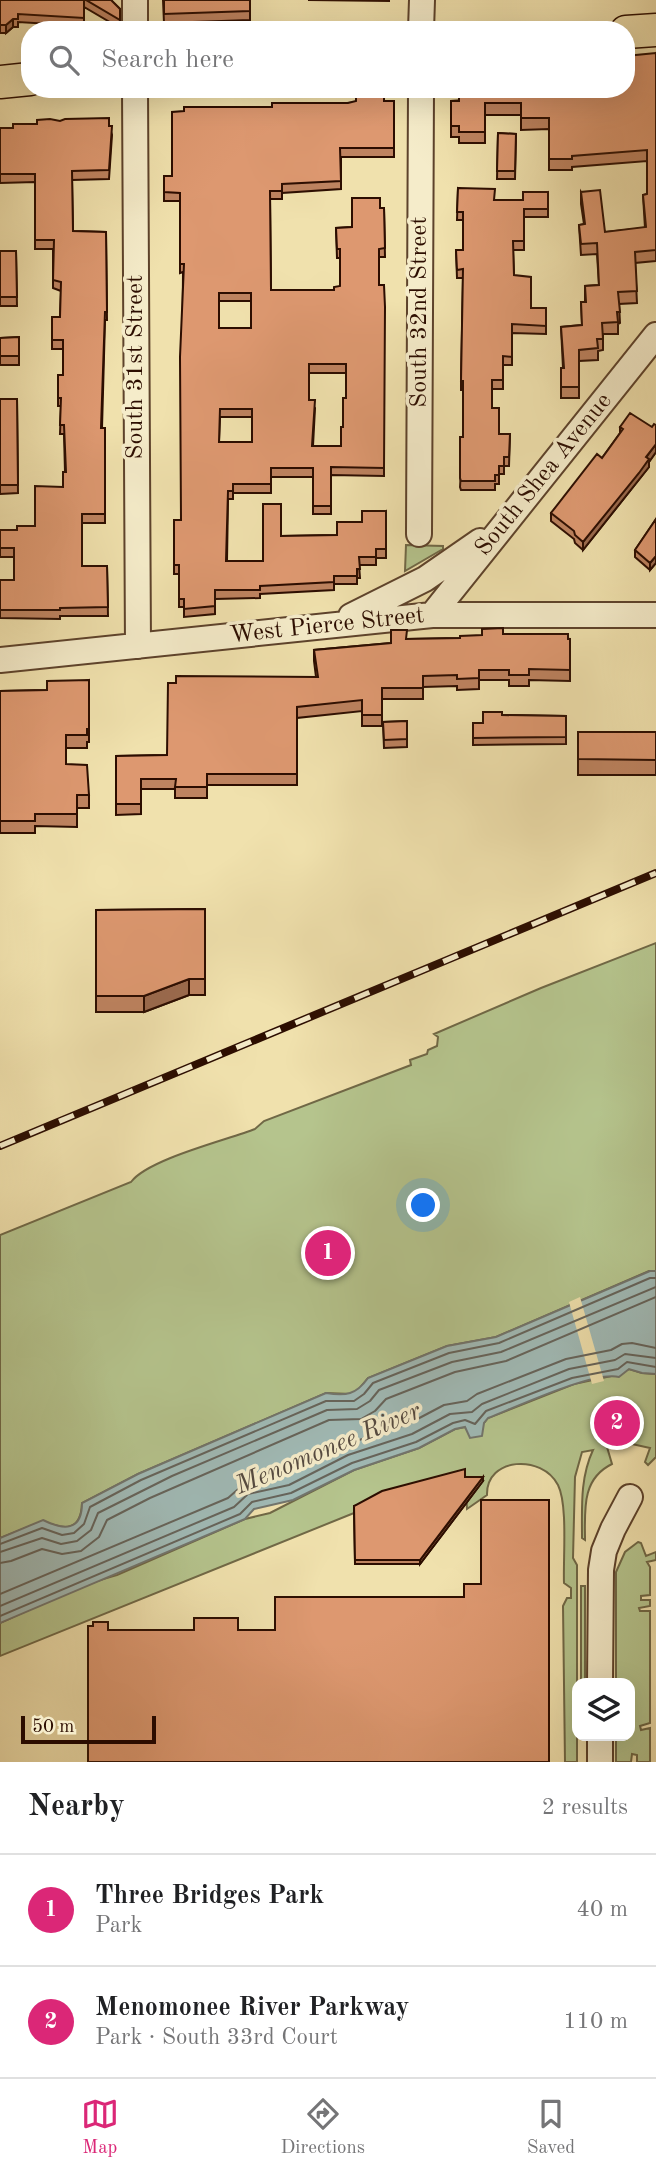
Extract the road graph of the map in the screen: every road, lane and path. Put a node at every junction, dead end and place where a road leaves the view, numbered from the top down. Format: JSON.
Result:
{"nodes":[{"id":1,"x":135,"y":0,"type":"edge"},
{"id":2,"x":422,"y":0,"type":"edge"},
{"id":3,"x":135,"y":21,"type":"edge"},
{"id":4,"x":421,"y":21,"type":"edge"},
{"id":5,"x":656,"y":30,"type":"edge"},
{"id":6,"x":635,"y":31,"type":"edge"},
{"id":7,"x":21,"y":80,"type":"edge"},
{"id":8,"x":0,"y":82,"type":"edge"},
{"id":9,"x":135,"y":98,"type":"edge"},
{"id":10,"x":421,"y":98,"type":"edge"},
{"id":11,"x":656,"y":335,"type":"edge"},
{"id":12,"x":508,"y":519,"type":"junction"},
{"id":13,"x":419,"y":534,"type":"dead end"},
{"id":14,"x":432,"y":615,"type":"junction"},
{"id":15,"x":656,"y":615,"type":"edge"},
{"id":16,"x":329,"y":624,"type":"junction"},
{"id":17,"x":138,"y":646,"type":"junction"},
{"id":18,"x":0,"y":660,"type":"edge"},
{"id":19,"x":630,"y":1497,"type":"dead end"},
{"id":20,"x":600,"y":1678,"type":"edge"},
{"id":21,"x":600,"y":1741,"type":"edge"},
{"id":22,"x":600,"y":1762,"type":"edge"}],
"edges":[{"from":1,"to":3,"type":"street"},
{"from":2,"to":4,"type":"street"},
{"from":5,"to":6,"type":"main road"},
{"from":7,"to":8,"type":"main road"},
{"from":9,"to":17,"type":"street","name":"South 31st Street"},
{"from":10,"to":13,"type":"street","name":"South 32nd Street"},
{"from":11,"to":12,"type":"street","name":"South Shea Avenue"},
{"from":12,"to":14,"type":"street","name":"South Shea Avenue"},
{"from":12,"to":16,"type":"street"},
{"from":14,"to":15,"type":"street","name":"West Pierce Street"},
{"from":14,"to":16,"type":"street","name":"West Pierce Street"},
{"from":16,"to":17,"type":"street","name":"West Pierce Street"},
{"from":17,"to":18,"type":"street","name":"West Pierce Street"},
{"from":19,"to":20,"type":"street"},
{"from":21,"to":22,"type":"street"}]}
